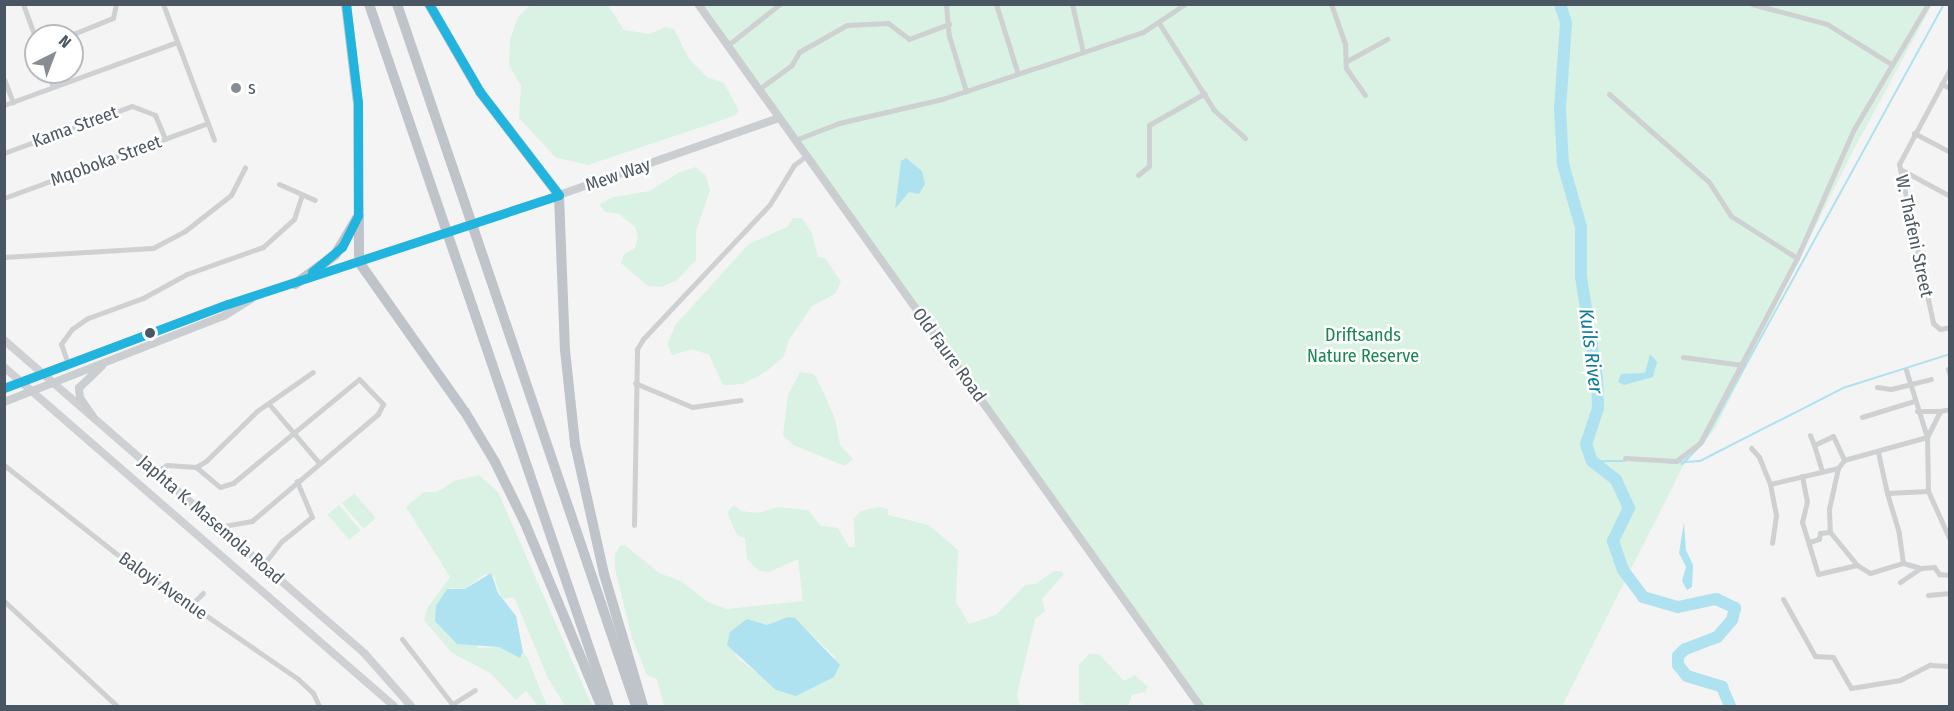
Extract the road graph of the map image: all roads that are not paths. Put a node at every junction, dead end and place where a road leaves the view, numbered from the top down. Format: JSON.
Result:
{"nodes":[{"id":1,"x":117,"y":4,"type":"edge"},
{"id":2,"x":163,"y":4,"type":"edge"},
{"id":3,"x":346,"y":4,"type":"edge"},
{"id":4,"x":369,"y":4,"type":"edge"},
{"id":5,"x":397,"y":4,"type":"edge"},
{"id":6,"x":429,"y":4,"type":"edge"},
{"id":7,"x":698,"y":4,"type":"edge"},
{"id":8,"x":780,"y":4,"type":"edge"},
{"id":9,"x":945,"y":4,"type":"edge"},
{"id":10,"x":996,"y":4,"type":"edge"},
{"id":11,"x":1072,"y":4,"type":"edge"},
{"id":12,"x":1185,"y":4,"type":"edge"},
{"id":13,"x":1331,"y":4,"type":"edge"},
{"id":14,"x":1752,"y":4,"type":"edge"},
{"id":15,"x":1928,"y":4,"type":"edge"},
{"id":16,"x":25,"y":5,"type":"edge"},
{"id":17,"x":1159,"y":22,"type":"junction"},
{"id":18,"x":31,"y":24,"type":"edge"},
{"id":19,"x":949,"y":24,"type":"junction"},
{"id":20,"x":84,"y":30,"type":"edge"},
{"id":21,"x":1387,"y":39,"type":"dead end"},
{"id":22,"x":177,"y":42,"type":"junction"},
{"id":23,"x":728,"y":45,"type":"junction"},
{"id":24,"x":1083,"y":52,"type":"junction"},
{"id":25,"x":1347,"y":62,"type":"junction"},
{"id":26,"x":1891,"y":64,"type":"junction"},
{"id":27,"x":1950,"y":69,"type":"edge"},
{"id":28,"x":1018,"y":74,"type":"junction"},
{"id":29,"x":4,"y":79,"type":"edge"},
{"id":30,"x":52,"y":84,"type":"edge"},
{"id":31,"x":1941,"y":84,"type":"junction"},
{"id":32,"x":53,"y":87,"type":"junction"},
{"id":33,"x":1950,"y":88,"type":"edge"},
{"id":34,"x":759,"y":89,"type":"junction"},
{"id":35,"x":966,"y":92,"type":"junction"},
{"id":36,"x":1205,"y":93,"type":"junction"},
{"id":37,"x":1609,"y":94,"type":"dead end"},
{"id":38,"x":1365,"y":95,"type":"dead end"},
{"id":39,"x":13,"y":102,"type":"junction"},
{"id":40,"x":4,"y":105,"type":"edge"},
{"id":41,"x":779,"y":118,"type":"junction"},
{"id":42,"x":208,"y":123,"type":"junction"},
{"id":43,"x":1914,"y":133,"type":"junction"},
{"id":44,"x":1245,"y":138,"type":"dead end"},
{"id":45,"x":165,"y":139,"type":"junction"},
{"id":46,"x":214,"y":140,"type":"dead end"},
{"id":47,"x":795,"y":140,"type":"junction"},
{"id":48,"x":1950,"y":152,"type":"edge"},
{"id":49,"x":4,"y":153,"type":"edge"},
{"id":50,"x":806,"y":156,"type":"junction"},
{"id":51,"x":245,"y":167,"type":"dead end"},
{"id":52,"x":1900,"y":169,"type":"junction"},
{"id":53,"x":1137,"y":175,"type":"dead end"},
{"id":54,"x":279,"y":184,"type":"dead end"},
{"id":55,"x":302,"y":195,"type":"junction"},
{"id":56,"x":559,"y":195,"type":"junction"},
{"id":57,"x":1950,"y":196,"type":"edge"},
{"id":58,"x":4,"y":198,"type":"edge"},
{"id":59,"x":315,"y":200,"type":"dead end"},
{"id":60,"x":358,"y":215,"type":"junction"},
{"id":61,"x":4,"y":257,"type":"edge"},
{"id":62,"x":1797,"y":258,"type":"junction"},
{"id":63,"x":203,"y":261,"type":"dead end"},
{"id":64,"x":359,"y":262,"type":"junction"},
{"id":65,"x":206,"y":268,"type":"junction"},
{"id":66,"x":295,"y":284,"type":"junction"},
{"id":67,"x":252,"y":298,"type":"junction"},
{"id":68,"x":1950,"y":327,"type":"edge"},
{"id":69,"x":4,"y":340,"type":"edge"},
{"id":70,"x":1683,"y":357,"type":"dead end"},
{"id":71,"x":68,"y":364,"type":"junction"},
{"id":72,"x":104,"y":364,"type":"junction"},
{"id":73,"x":1742,"y":365,"type":"junction"},
{"id":74,"x":4,"y":367,"type":"edge"},
{"id":75,"x":1948,"y":369,"type":"edge"},
{"id":76,"x":1906,"y":370,"type":"dead end"},
{"id":77,"x":313,"y":372,"type":"dead end"},
{"id":78,"x":42,"y":373,"type":"junction"},
{"id":79,"x":1950,"y":375,"type":"edge"},
{"id":80,"x":1931,"y":379,"type":"dead end"},
{"id":81,"x":21,"y":381,"type":"junction"},
{"id":82,"x":54,"y":383,"type":"junction"},
{"id":83,"x":635,"y":383,"type":"junction"},
{"id":84,"x":1909,"y":385,"type":"junction"},
{"id":85,"x":1876,"y":387,"type":"dead end"},
{"id":86,"x":4,"y":388,"type":"edge"},
{"id":87,"x":33,"y":391,"type":"junction"},
{"id":88,"x":741,"y":400,"type":"dead end"},
{"id":89,"x":1914,"y":401,"type":"junction"},
{"id":90,"x":4,"y":402,"type":"edge"},
{"id":91,"x":269,"y":404,"type":"junction"},
{"id":92,"x":1950,"y":409,"type":"edge"},
{"id":93,"x":1917,"y":411,"type":"junction"},
{"id":94,"x":1940,"y":411,"type":"junction"},
{"id":95,"x":1862,"y":417,"type":"dead end"},
{"id":96,"x":94,"y":418,"type":"junction"},
{"id":97,"x":292,"y":433,"type":"junction"},
{"id":98,"x":1810,"y":435,"type":"dead end"},
{"id":99,"x":1927,"y":437,"type":"junction"},
{"id":100,"x":1814,"y":445,"type":"junction"},
{"id":101,"x":1751,"y":448,"type":"dead end"},
{"id":102,"x":1878,"y":452,"type":"junction"},
{"id":103,"x":1625,"y":458,"type":"dead end"},
{"id":104,"x":1844,"y":460,"type":"junction"},
{"id":105,"x":320,"y":463,"type":"junction"},
{"id":106,"x":4,"y":465,"type":"edge"},
{"id":107,"x":196,"y":467,"type":"junction"},
{"id":108,"x":1838,"y":468,"type":"junction"},
{"id":109,"x":1821,"y":471,"type":"junction"},
{"id":110,"x":155,"y":472,"type":"junction"},
{"id":111,"x":1802,"y":476,"type":"junction"},
{"id":112,"x":297,"y":480,"type":"junction"},
{"id":113,"x":1770,"y":484,"type":"junction"},
{"id":114,"x":1928,"y":491,"type":"junction"},
{"id":115,"x":1887,"y":493,"type":"junction"},
{"id":116,"x":634,"y":525,"type":"dead end"},
{"id":117,"x":219,"y":527,"type":"junction"},
{"id":118,"x":1830,"y":532,"type":"junction"},
{"id":119,"x":1950,"y":540,"type":"edge"},
{"id":120,"x":1809,"y":542,"type":"junction"},
{"id":121,"x":1772,"y":543,"type":"dead end"},
{"id":122,"x":1903,"y":563,"type":"junction"},
{"id":123,"x":263,"y":565,"type":"junction"},
{"id":124,"x":1857,"y":565,"type":"junction"},
{"id":125,"x":1921,"y":568,"type":"junction"},
{"id":126,"x":1950,"y":574,"type":"edge"},
{"id":127,"x":1900,"y":582,"type":"dead end"},
{"id":128,"x":203,"y":593,"type":"dead end"},
{"id":129,"x":1950,"y":593,"type":"edge"},
{"id":130,"x":1928,"y":595,"type":"dead end"},
{"id":131,"x":1783,"y":599,"type":"dead end"},
{"id":132,"x":4,"y":601,"type":"edge"},
{"id":133,"x":192,"y":605,"type":"junction"},
{"id":134,"x":402,"y":639,"type":"dead end"},
{"id":135,"x":1950,"y":666,"type":"edge"},
{"id":136,"x":475,"y":690,"type":"dead end"},
{"id":137,"x":451,"y":705,"type":"edge"},
{"id":138,"x":117,"y":706,"type":"edge"},
{"id":139,"x":319,"y":706,"type":"edge"},
{"id":140,"x":394,"y":706,"type":"edge"},
{"id":141,"x":411,"y":706,"type":"edge"},
{"id":142,"x":601,"y":706,"type":"edge"},
{"id":143,"x":609,"y":706,"type":"edge"},
{"id":144,"x":636,"y":706,"type":"edge"},
{"id":145,"x":643,"y":706,"type":"edge"},
{"id":146,"x":1200,"y":706,"type":"edge"}],
"edges":[{"from":1,"to":20,"type":"street"},
{"from":2,"to":22,"type":"street"},
{"from":3,"to":60,"type":"highway"},
{"from":4,"to":143,"type":"highway"},
{"from":5,"to":144,"type":"highway"},
{"from":6,"to":56,"type":"highway"},
{"from":7,"to":23,"type":"main road","name":"Old Faure Road"},
{"from":8,"to":23,"type":"street"},
{"from":9,"to":19,"type":"street"},
{"from":10,"to":28,"type":"street"},
{"from":11,"to":24,"type":"street"},
{"from":12,"to":17,"type":"street"},
{"from":13,"to":25,"type":"street"},
{"from":14,"to":26,"type":"street"},
{"from":15,"to":26,"type":"street"},
{"from":16,"to":18,"type":"street"},
{"from":17,"to":24,"type":"street"},
{"from":17,"to":36,"type":"street"},
{"from":19,"to":34,"type":"street"},
{"from":19,"to":35,"type":"street"},
{"from":21,"to":25,"type":"street"},
{"from":22,"to":32,"type":"street"},
{"from":22,"to":42,"type":"street"},
{"from":23,"to":34,"type":"main road","name":"Old Faure Road"},
{"from":24,"to":28,"type":"street"},
{"from":25,"to":38,"type":"street"},
{"from":26,"to":62,"type":"street"},
{"from":27,"to":31,"type":"street","name":"W. Thafeni Street"},
{"from":28,"to":35,"type":"street"},
{"from":29,"to":39,"type":"street"},
{"from":30,"to":32,"type":"street"},
{"from":31,"to":33,"type":"street"},
{"from":31,"to":43,"type":"street","name":"W. Thafeni Street"},
{"from":32,"to":39,"type":"street"},
{"from":34,"to":41,"type":"main road","name":"Old Faure Road"},
{"from":35,"to":47,"type":"street"},
{"from":36,"to":44,"type":"street"},
{"from":36,"to":53,"type":"street"},
{"from":37,"to":62,"type":"street"},
{"from":39,"to":40,"type":"street"},
{"from":41,"to":47,"type":"main road","name":"Old Faure Road"},
{"from":41,"to":56,"type":"main road","name":"Mew Way"},
{"from":42,"to":45,"type":"street","name":"Mqoboka Street"},
{"from":42,"to":46,"type":"street"},
{"from":43,"to":48,"type":"street"},
{"from":43,"to":52,"type":"street","name":"W. Thafeni Street"},
{"from":45,"to":49,"type":"street","name":"Kama Street"},
{"from":45,"to":58,"type":"street","name":"Mqoboka Street"},
{"from":47,"to":50,"type":"main road","name":"Old Faure Road"},
{"from":50,"to":83,"type":"street"},
{"from":50,"to":146,"type":"main road","name":"Old Faure Road"},
{"from":51,"to":61,"type":"street"},
{"from":52,"to":57,"type":"street"},
{"from":52,"to":68,"type":"street","name":"W. Thafeni Street"},
{"from":54,"to":55,"type":"street"},
{"from":55,"to":59,"type":"street"},
{"from":55,"to":65,"type":"street"},
{"from":56,"to":64,"type":"main road","name":"Mew Way"},
{"from":56,"to":145,"type":"highway"},
{"from":60,"to":64,"type":"highway"},
{"from":60,"to":66,"type":"highway"},
{"from":62,"to":73,"type":"street"},
{"from":63,"to":65,"type":"street"},
{"from":64,"to":66,"type":"main road","name":"Mew Way"},
{"from":64,"to":142,"type":"highway"},
{"from":65,"to":71,"type":"street"},
{"from":66,"to":67,"type":"main road","name":"Mew Way"},
{"from":67,"to":71,"type":"main road","name":"Mew Way"},
{"from":67,"to":72,"type":"main road","name":"Mew Way"},
{"from":69,"to":78,"type":"main road","name":"Japhta K. Masemola Road"},
{"from":70,"to":73,"type":"street"},
{"from":71,"to":78,"type":"main road","name":"Mew Way"},
{"from":72,"to":82,"type":"main road","name":"Mew Way"},
{"from":72,"to":96,"type":"main road"},
{"from":73,"to":103,"type":"street"},
{"from":74,"to":81,"type":"main road","name":"Japhta K. Masemola Road"},
{"from":75,"to":79,"type":"street"},
{"from":76,"to":84,"type":"street"},
{"from":77,"to":91,"type":"street"},
{"from":78,"to":81,"type":"main road","name":"Mew Way"},
{"from":78,"to":82,"type":"main road","name":"Japhta K. Masemola Road"},
{"from":80,"to":84,"type":"street"},
{"from":81,"to":86,"type":"main road","name":"Mew Way"},
{"from":81,"to":87,"type":"main road","name":"Japhta K. Masemola Road"},
{"from":82,"to":87,"type":"main road","name":"Mew Way"},
{"from":82,"to":96,"type":"main road","name":"Japhta K. Masemola Road"},
{"from":83,"to":88,"type":"street"},
{"from":83,"to":116,"type":"street"},
{"from":84,"to":85,"type":"street"},
{"from":84,"to":89,"type":"street"},
{"from":87,"to":90,"type":"main road","name":"Mew Way"},
{"from":87,"to":140,"type":"main road","name":"Japhta K. Masemola Road"},
{"from":89,"to":93,"type":"street"},
{"from":89,"to":95,"type":"street"},
{"from":91,"to":97,"type":"street"},
{"from":91,"to":107,"type":"street"},
{"from":92,"to":94,"type":"street"},
{"from":93,"to":94,"type":"street"},
{"from":93,"to":99,"type":"street"},
{"from":94,"to":99,"type":"street"},
{"from":96,"to":110,"type":"main road","name":"Japhta K. Masemola Road"},
{"from":97,"to":105,"type":"street"},
{"from":97,"to":105,"type":"street"},
{"from":97,"to":107,"type":"street"},
{"from":98,"to":100,"type":"street"},
{"from":99,"to":102,"type":"street"},
{"from":99,"to":114,"type":"street"},
{"from":100,"to":104,"type":"street"},
{"from":100,"to":109,"type":"street"},
{"from":101,"to":113,"type":"street"},
{"from":102,"to":104,"type":"street"},
{"from":102,"to":115,"type":"street"},
{"from":104,"to":108,"type":"street"},
{"from":105,"to":112,"type":"street"},
{"from":106,"to":133,"type":"street","name":"Baloyi Avenue"},
{"from":107,"to":110,"type":"street"},
{"from":108,"to":109,"type":"street"},
{"from":108,"to":118,"type":"street"},
{"from":109,"to":111,"type":"street"},
{"from":110,"to":117,"type":"main road","name":"Japhta K. Masemola Road"},
{"from":111,"to":113,"type":"street"},
{"from":111,"to":120,"type":"street"},
{"from":112,"to":117,"type":"street"},
{"from":112,"to":123,"type":"street"},
{"from":113,"to":121,"type":"street"},
{"from":114,"to":115,"type":"street"},
{"from":114,"to":119,"type":"street"},
{"from":115,"to":122,"type":"street"},
{"from":117,"to":123,"type":"main road","name":"Japhta K. Masemola Road"},
{"from":118,"to":120,"type":"street"},
{"from":118,"to":124,"type":"street"},
{"from":120,"to":124,"type":"street"},
{"from":122,"to":124,"type":"street"},
{"from":122,"to":125,"type":"street"},
{"from":123,"to":141,"type":"main road","name":"Japhta K. Masemola Road"},
{"from":125,"to":126,"type":"street"},
{"from":125,"to":127,"type":"street"},
{"from":128,"to":133,"type":"street"},
{"from":129,"to":130,"type":"street"},
{"from":131,"to":135,"type":"street"},
{"from":132,"to":138,"type":"street"},
{"from":133,"to":139,"type":"street","name":"Baloyi Avenue"},
{"from":134,"to":137,"type":"street"},
{"from":136,"to":137,"type":"street"}]}
